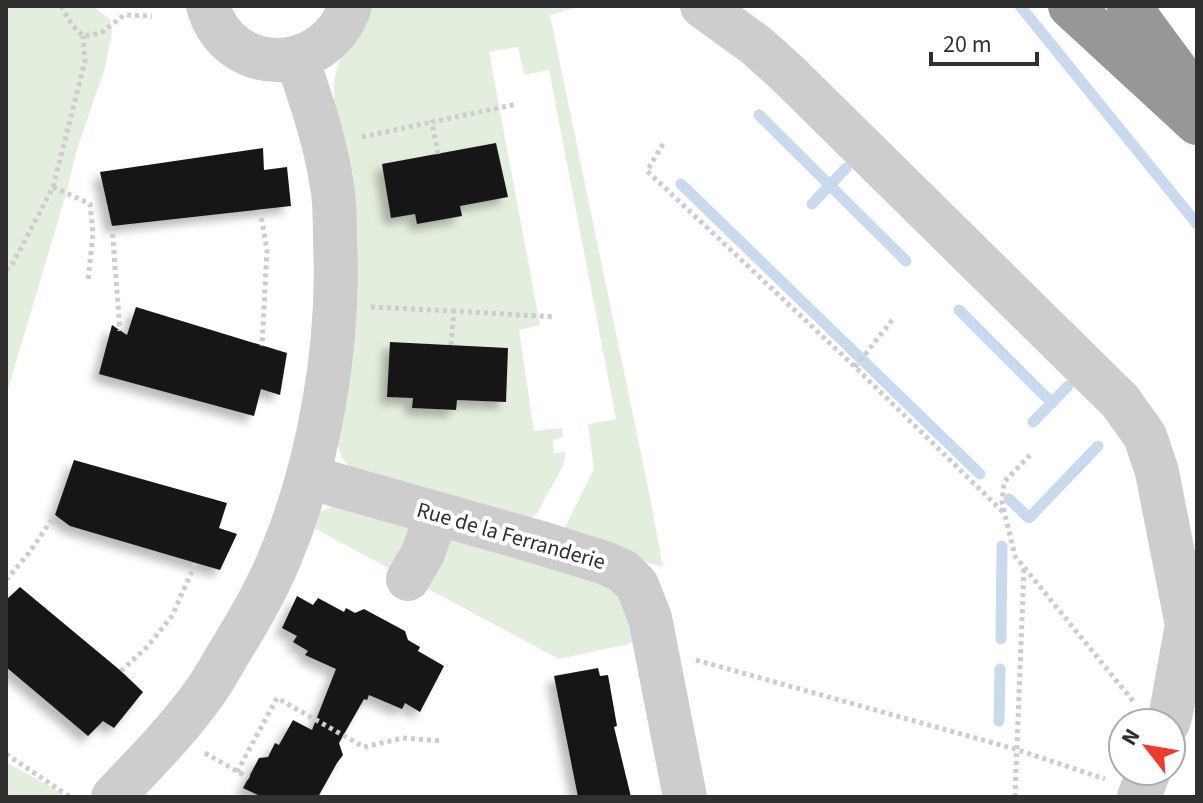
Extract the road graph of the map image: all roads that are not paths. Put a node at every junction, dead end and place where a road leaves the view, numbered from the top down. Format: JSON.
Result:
{"nodes":[{"id":1,"x":208,"y":6,"type":"edge"},
{"id":2,"x":350,"y":6,"type":"edge"},
{"id":3,"x":702,"y":6,"type":"edge"},
{"id":4,"x":1070,"y":6,"type":"edge"},
{"id":5,"x":1129,"y":6,"type":"edge"},
{"id":6,"x":297,"y":59,"type":"junction"},
{"id":7,"x":1197,"y":98,"type":"edge"},
{"id":8,"x":1197,"y":123,"type":"edge"},
{"id":9,"x":308,"y":477,"type":"junction"},
{"id":10,"x":437,"y":514,"type":"junction"},
{"id":11,"x":408,"y":579,"type":"dead end"},
{"id":12,"x":1172,"y":707,"type":"edge"},
{"id":13,"x":113,"y":797,"type":"edge"},
{"id":14,"x":685,"y":797,"type":"edge"}],
"edges":[{"from":1,"to":6,"type":"street"},
{"from":2,"to":6,"type":"street"},
{"from":3,"to":12,"type":"street"},
{"from":4,"to":8,"type":"highway"},
{"from":5,"to":7,"type":"highway"},
{"from":6,"to":9,"type":"street"},
{"from":9,"to":10,"type":"street","name":"Rue de la Ferranderie"},
{"from":9,"to":13,"type":"street"},
{"from":10,"to":11,"type":"street"},
{"from":10,"to":14,"type":"street","name":"Rue de la Ferranderie"}]}
